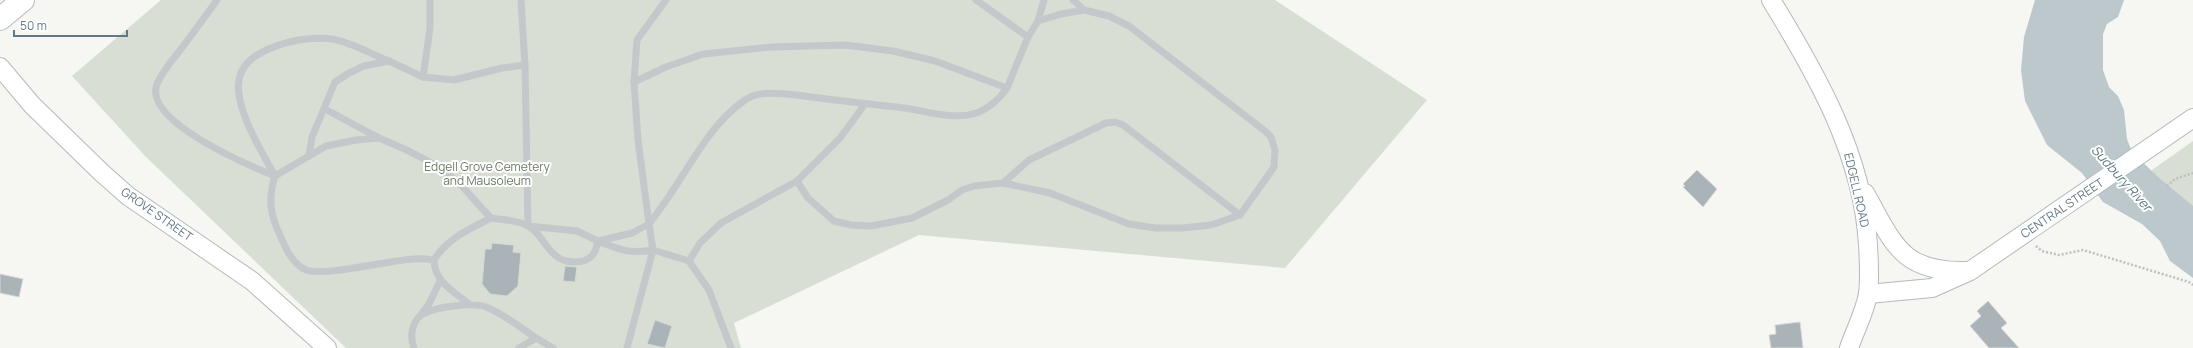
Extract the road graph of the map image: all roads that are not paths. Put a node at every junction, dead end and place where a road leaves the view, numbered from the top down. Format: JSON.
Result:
{"nodes":[{"id":1,"x":23,"y":0,"type":"edge"},
{"id":2,"x":217,"y":0,"type":"edge"},
{"id":3,"x":430,"y":0,"type":"edge"},
{"id":4,"x":521,"y":0,"type":"edge"},
{"id":5,"x":666,"y":0,"type":"edge"},
{"id":6,"x":976,"y":0,"type":"edge"},
{"id":7,"x":1044,"y":0,"type":"edge"},
{"id":8,"x":1073,"y":0,"type":"edge"},
{"id":9,"x":1771,"y":0,"type":"edge"},
{"id":10,"x":1084,"y":10,"type":"junction"},
{"id":11,"x":0,"y":19,"type":"edge"},
{"id":12,"x":1038,"y":21,"type":"junction"},
{"id":13,"x":1028,"y":37,"type":"junction"},
{"id":14,"x":388,"y":61,"type":"junction"},
{"id":15,"x":525,"y":65,"type":"junction"},
{"id":16,"x":0,"y":67,"type":"edge"},
{"id":17,"x":423,"y":77,"type":"junction"},
{"id":18,"x":634,"y":82,"type":"junction"},
{"id":19,"x":1007,"y":88,"type":"junction"},
{"id":20,"x":865,"y":104,"type":"junction"},
{"id":21,"x":325,"y":109,"type":"junction"},
{"id":22,"x":2193,"y":118,"type":"edge"},
{"id":23,"x":379,"y":138,"type":"junction"},
{"id":24,"x":309,"y":156,"type":"junction"},
{"id":25,"x":275,"y":176,"type":"junction"},
{"id":26,"x":1857,"y":179,"type":"junction"},
{"id":27,"x":796,"y":182,"type":"junction"},
{"id":28,"x":1003,"y":183,"type":"junction"},
{"id":29,"x":1240,"y":215,"type":"junction"},
{"id":30,"x":491,"y":218,"type":"junction"},
{"id":31,"x":649,"y":224,"type":"junction"},
{"id":32,"x":528,"y":226,"type":"junction"},
{"id":33,"x":598,"y":241,"type":"junction"},
{"id":34,"x":653,"y":250,"type":"junction"},
{"id":35,"x":434,"y":260,"type":"junction"},
{"id":36,"x":689,"y":261,"type":"junction"},
{"id":37,"x":1970,"y":271,"type":"junction"},
{"id":38,"x":440,"y":281,"type":"junction"},
{"id":39,"x":1868,"y":294,"type":"junction"},
{"id":40,"x":469,"y":304,"type":"junction"},
{"id":41,"x":420,"y":316,"type":"junction"},
{"id":42,"x":536,"y":338,"type":"junction"},
{"id":43,"x":327,"y":348,"type":"edge"},
{"id":44,"x":414,"y":348,"type":"edge"},
{"id":45,"x":519,"y":348,"type":"edge"},
{"id":46,"x":552,"y":348,"type":"edge"},
{"id":47,"x":627,"y":348,"type":"edge"},
{"id":48,"x":731,"y":348,"type":"edge"},
{"id":49,"x":1849,"y":348,"type":"edge"}],
"edges":[{"from":1,"to":11,"type":"highway"},
{"from":2,"to":25,"type":"lane"},
{"from":3,"to":17,"type":"lane"},
{"from":4,"to":15,"type":"lane"},
{"from":5,"to":18,"type":"lane"},
{"from":6,"to":13,"type":"lane"},
{"from":7,"to":12,"type":"lane"},
{"from":8,"to":10,"type":"lane"},
{"from":9,"to":26,"type":"main road","name":"EDGELL ROAD"},
{"from":10,"to":12,"type":"lane"},
{"from":10,"to":29,"type":"lane"},
{"from":12,"to":13,"type":"lane"},
{"from":13,"to":19,"type":"lane"},
{"from":14,"to":17,"type":"lane"},
{"from":14,"to":21,"type":"lane"},
{"from":14,"to":25,"type":"lane"},
{"from":15,"to":17,"type":"lane"},
{"from":15,"to":32,"type":"lane"},
{"from":16,"to":43,"type":"main road","name":"GROVE STREET"},
{"from":18,"to":19,"type":"lane"},
{"from":18,"to":31,"type":"lane"},
{"from":19,"to":20,"type":"lane"},
{"from":20,"to":27,"type":"lane"},
{"from":20,"to":31,"type":"lane"},
{"from":21,"to":23,"type":"lane"},
{"from":21,"to":24,"type":"lane"},
{"from":22,"to":37,"type":"main road","name":"CENTRAL STREET"},
{"from":23,"to":24,"type":"lane"},
{"from":23,"to":30,"type":"lane"},
{"from":24,"to":25,"type":"lane"},
{"from":25,"to":35,"type":"lane"},
{"from":26,"to":37,"type":"main road"},
{"from":26,"to":39,"type":"main road","name":"EDGELL ROAD"},
{"from":27,"to":28,"type":"lane"},
{"from":27,"to":36,"type":"lane"},
{"from":28,"to":29,"type":"lane"},
{"from":28,"to":29,"type":"lane"},
{"from":30,"to":32,"type":"lane"},
{"from":30,"to":35,"type":"lane"},
{"from":31,"to":33,"type":"lane"},
{"from":31,"to":34,"type":"lane"},
{"from":32,"to":33,"type":"lane"},
{"from":32,"to":33,"type":"lane"},
{"from":33,"to":34,"type":"lane"},
{"from":34,"to":36,"type":"lane"},
{"from":34,"to":47,"type":"lane"},
{"from":35,"to":38,"type":"lane"},
{"from":36,"to":48,"type":"lane"},
{"from":37,"to":39,"type":"main road","name":"CENTRAL STREET"},
{"from":38,"to":40,"type":"lane"},
{"from":38,"to":41,"type":"lane"},
{"from":39,"to":49,"type":"main road","name":"EDGELL ROAD"},
{"from":40,"to":41,"type":"lane"},
{"from":40,"to":42,"type":"lane"},
{"from":41,"to":44,"type":"lane"},
{"from":42,"to":45,"type":"lane"},
{"from":42,"to":46,"type":"lane"}]}
